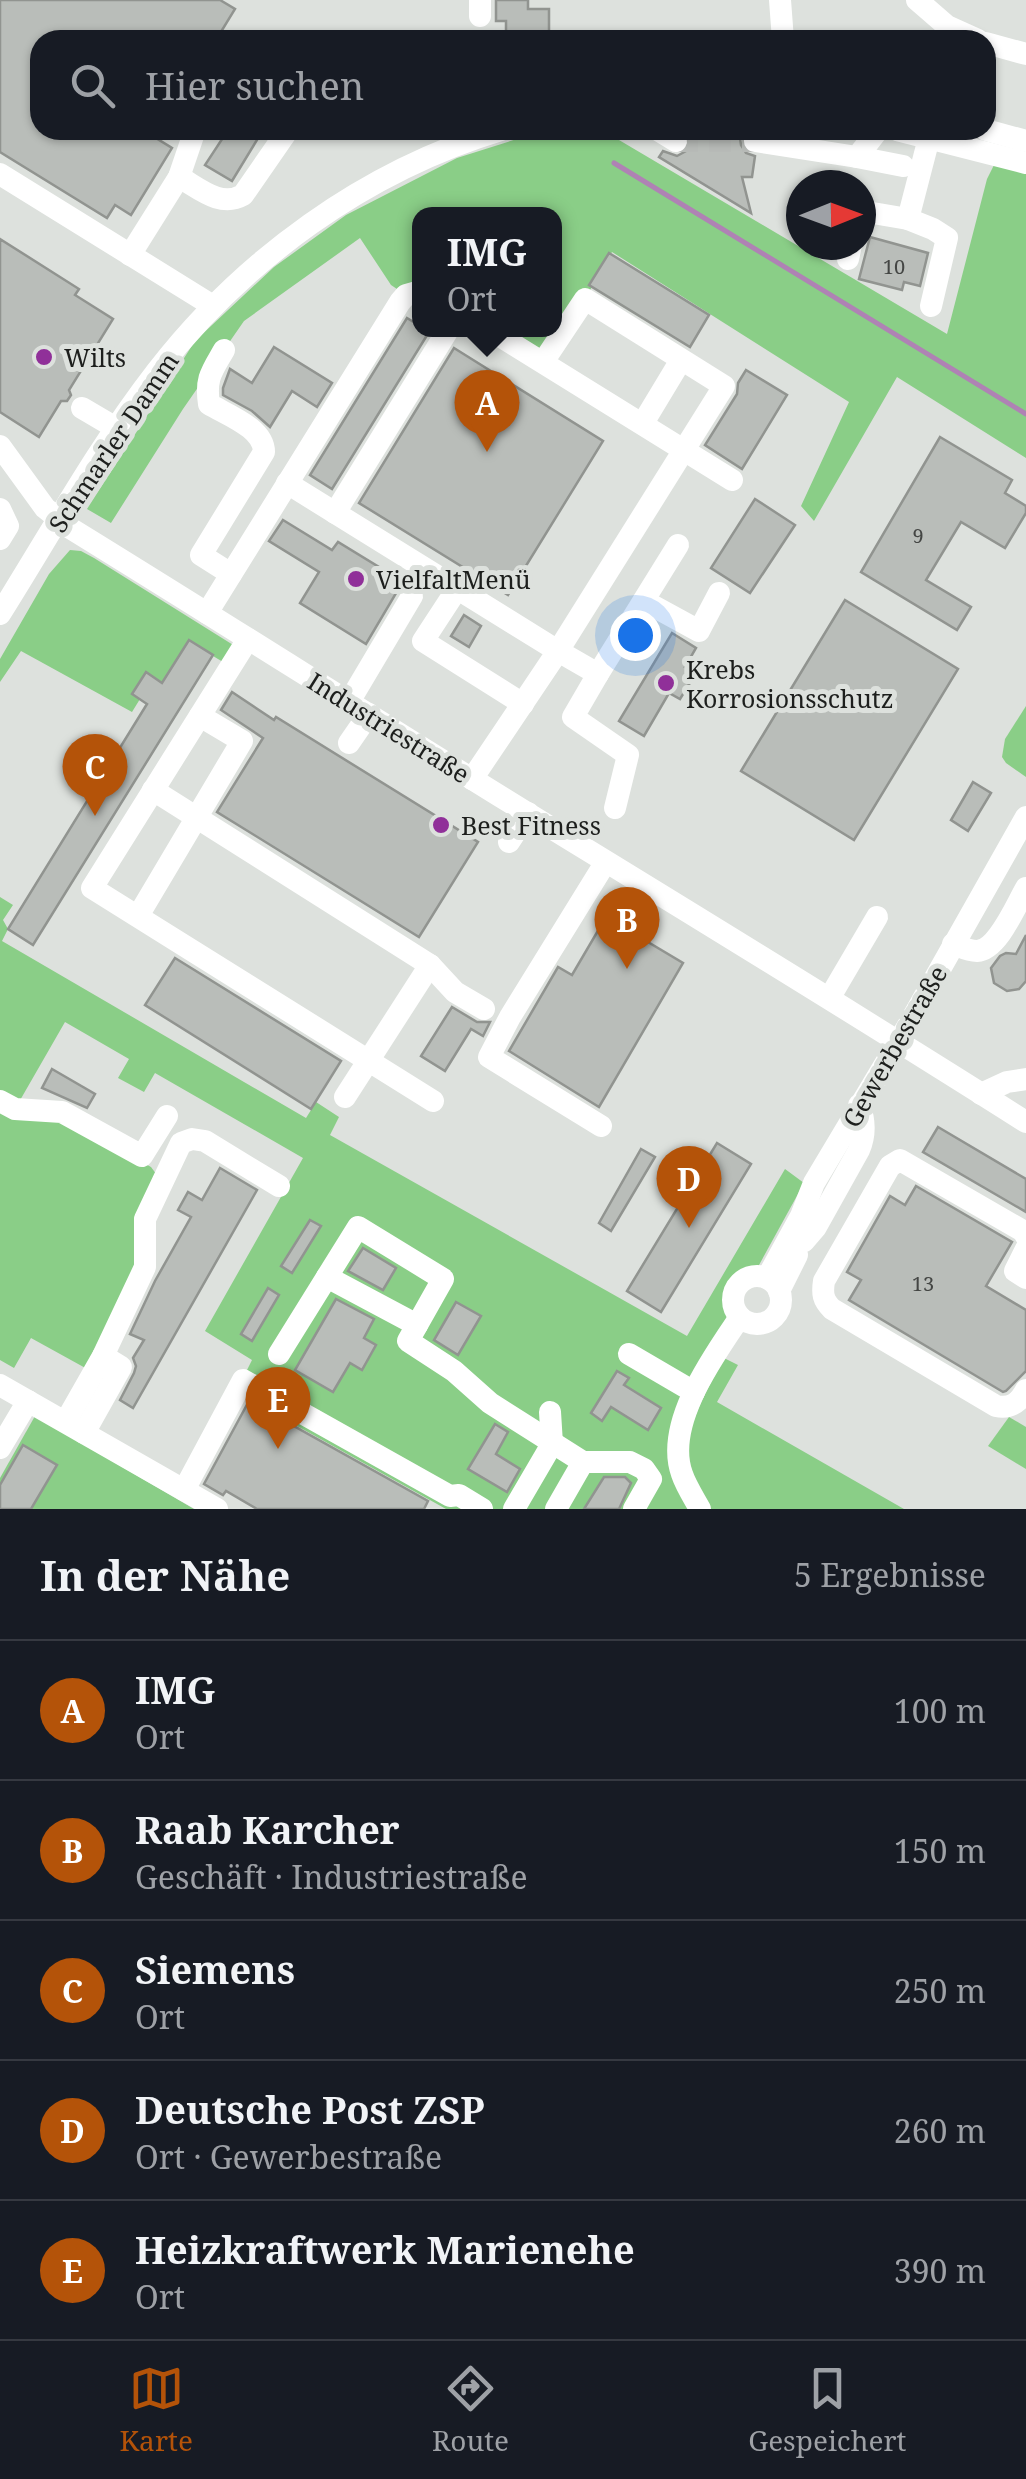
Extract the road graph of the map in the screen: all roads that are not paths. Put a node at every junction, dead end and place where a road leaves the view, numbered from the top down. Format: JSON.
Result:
{"nodes":[{"id":1,"x":780,"y":0,"type":"edge"},
{"id":2,"x":917,"y":0,"type":"edge"},
{"id":3,"x":783,"y":30,"type":"edge"},
{"id":4,"x":940,"y":30,"type":"edge"},
{"id":5,"x":996,"y":45,"type":"edge"},
{"id":6,"x":1026,"y":54,"type":"edge"},
{"id":7,"x":996,"y":132,"type":"edge"},
{"id":8,"x":192,"y":140,"type":"edge"},
{"id":9,"x":281,"y":140,"type":"edge"},
{"id":10,"x":473,"y":140,"type":"edge"},
{"id":11,"x":871,"y":140,"type":"edge"},
{"id":12,"x":929,"y":140,"type":"edge"},
{"id":13,"x":937,"y":140,"type":"edge"},
{"id":14,"x":1026,"y":140,"type":"edge"},
{"id":15,"x":755,"y":141,"type":"tunnel mouth"},
{"id":16,"x":858,"y":157,"type":"junction"},
{"id":17,"x":1026,"y":164,"type":"edge"},
{"id":18,"x":903,"y":166,"type":"dead end"},
{"id":19,"x":0,"y":174,"type":"edge"},
{"id":20,"x":179,"y":177,"type":"junction"},
{"id":21,"x":876,"y":214,"type":"edge"},
{"id":22,"x":908,"y":219,"type":"junction"},
{"id":23,"x":130,"y":256,"type":"junction"},
{"id":24,"x":412,"y":293,"type":"edge"},
{"id":25,"x":213,"y":306,"type":"junction"},
{"id":26,"x":931,"y":306,"type":"dead end"},
{"id":27,"x":562,"y":334,"type":"edge"},
{"id":28,"x":444,"y":337,"type":"edge"},
{"id":29,"x":502,"y":337,"type":"edge"},
{"id":30,"x":560,"y":337,"type":"edge"},
{"id":31,"x":224,"y":350,"type":"dead end"},
{"id":32,"x":681,"y":360,"type":"junction"},
{"id":33,"x":543,"y":362,"type":"junction"},
{"id":34,"x":82,"y":408,"type":"dead end"},
{"id":35,"x":643,"y":424,"type":"junction"},
{"id":36,"x":116,"y":428,"type":"junction"},
{"id":37,"x":0,"y":446,"type":"edge"},
{"id":38,"x":684,"y":450,"type":"junction"},
{"id":39,"x":732,"y":480,"type":"dead end"},
{"id":40,"x":288,"y":483,"type":"junction"},
{"id":41,"x":335,"y":513,"type":"junction"},
{"id":42,"x":58,"y":520,"type":"junction"},
{"id":43,"x":678,"y":545,"type":"dead end"},
{"id":44,"x":231,"y":574,"type":"junction"},
{"id":45,"x":456,"y":589,"type":"junction"},
{"id":46,"x":719,"y":594,"type":"dead end"},
{"id":47,"x":412,"y":596,"type":"dead end"},
{"id":48,"x":644,"y":601,"type":"junction"},
{"id":49,"x":207,"y":613,"type":"junction"},
{"id":50,"x":0,"y":614,"type":"edge"},
{"id":51,"x":248,"y":639,"type":"junction"},
{"id":52,"x":558,"y":651,"type":"junction"},
{"id":53,"x":598,"y":674,"type":"junction"},
{"id":54,"x":523,"y":704,"type":"junction"},
{"id":55,"x":359,"y":708,"type":"junction"},
{"id":56,"x":200,"y":716,"type":"junction"},
{"id":57,"x":350,"y":742,"type":"dead end"},
{"id":58,"x":472,"y":779,"type":"junction"},
{"id":59,"x":153,"y":790,"type":"junction"},
{"id":60,"x":615,"y":808,"type":"dead end"},
{"id":61,"x":528,"y":813,"type":"junction"},
{"id":62,"x":1026,"y":817,"type":"edge"},
{"id":63,"x":198,"y":818,"type":"junction"},
{"id":64,"x":509,"y":842,"type":"dead end"},
{"id":65,"x":602,"y":868,"type":"dead end"},
{"id":66,"x":1026,"y":888,"type":"edge"},
{"id":67,"x":138,"y":916,"type":"junction"},
{"id":68,"x":877,"y":917,"type":"dead end"},
{"id":69,"x":953,"y":944,"type":"junction"},
{"id":70,"x":430,"y":965,"type":"junction"},
{"id":71,"x":830,"y":998,"type":"junction"},
{"id":72,"x":484,"y":1008,"type":"dead end"},
{"id":73,"x":897,"y":1042,"type":"junction"},
{"id":74,"x":368,"y":1060,"type":"junction"},
{"id":75,"x":1026,"y":1079,"type":"edge"},
{"id":76,"x":981,"y":1094,"type":"junction"},
{"id":77,"x":346,"y":1097,"type":"dead end"},
{"id":78,"x":432,"y":1100,"type":"dead end"},
{"id":79,"x":0,"y":1101,"type":"edge"},
{"id":80,"x":860,"y":1106,"type":"junction"},
{"id":81,"x":167,"y":1116,"type":"dead end"},
{"id":82,"x":1026,"y":1122,"type":"edge"},
{"id":83,"x":601,"y":1126,"type":"dead end"},
{"id":84,"x":278,"y":1186,"type":"dead end"},
{"id":85,"x":1026,"y":1236,"type":"edge"},
{"id":86,"x":1026,"y":1248,"type":"edge"},
{"id":87,"x":327,"y":1277,"type":"junction"},
{"id":88,"x":1026,"y":1278,"type":"edge"},
{"id":89,"x":773,"y":1284,"type":"junction"},
{"id":90,"x":740,"y":1317,"type":"junction"},
{"id":91,"x":417,"y":1325,"type":"junction"},
{"id":92,"x":280,"y":1354,"type":"dead end"},
{"id":93,"x":629,"y":1354,"type":"dead end"},
{"id":94,"x":0,"y":1384,"type":"edge"},
{"id":95,"x":1026,"y":1390,"type":"edge"},
{"id":96,"x":694,"y":1392,"type":"junction"},
{"id":97,"x":28,"y":1401,"type":"junction"},
{"id":98,"x":550,"y":1412,"type":"dead end"},
{"id":99,"x":75,"y":1428,"type":"junction"},
{"id":100,"x":552,"y":1444,"type":"junction"},
{"id":101,"x":0,"y":1448,"type":"edge"},
{"id":102,"x":583,"y":1462,"type":"junction"},
{"id":103,"x":184,"y":1490,"type":"junction"},
{"id":104,"x":447,"y":1503,"type":"edge"},
{"id":105,"x":217,"y":1509,"type":"edge"},
{"id":106,"x":482,"y":1509,"type":"edge"},
{"id":107,"x":514,"y":1509,"type":"edge"},
{"id":108,"x":556,"y":1509,"type":"edge"},
{"id":109,"x":634,"y":1509,"type":"edge"},
{"id":110,"x":700,"y":1509,"type":"edge"}],
"edges":[{"from":1,"to":3,"type":"street"},
{"from":2,"to":4,"type":"street"},
{"from":5,"to":6,"type":"street"},
{"from":7,"to":14,"type":"street"},
{"from":8,"to":20,"type":"street"},
{"from":9,"to":20,"type":"street"},
{"from":10,"to":25,"type":"street","name":"Schmarler Damm"},
{"from":11,"to":16,"type":"street"},
{"from":12,"to":22,"type":"street"},
{"from":13,"to":17,"type":"street"},
{"from":15,"to":16,"type":"street"},
{"from":16,"to":18,"type":"street"},
{"from":19,"to":23,"type":"street"},
{"from":20,"to":23,"type":"street"},
{"from":21,"to":22,"type":"street"},
{"from":22,"to":26,"type":"street"},
{"from":23,"to":25,"type":"street"},
{"from":24,"to":40,"type":"street"},
{"from":25,"to":36,"type":"street","name":"Schmarler Damm"},
{"from":27,"to":32,"type":"street"},
{"from":28,"to":41,"type":"street"},
{"from":29,"to":33,"type":"street"},
{"from":30,"to":33,"type":"street"},
{"from":31,"to":44,"type":"street"},
{"from":32,"to":35,"type":"street"},
{"from":32,"to":38,"type":"street"},
{"from":33,"to":35,"type":"street"},
{"from":34,"to":36,"type":"street"},
{"from":35,"to":38,"type":"street"},
{"from":36,"to":42,"type":"street","name":"Schmarler Damm"},
{"from":37,"to":42,"type":"street","name":"Industriestraße"},
{"from":38,"to":39,"type":"street"},
{"from":38,"to":52,"type":"street"},
{"from":40,"to":41,"type":"street"},
{"from":40,"to":44,"type":"street"},
{"from":41,"to":45,"type":"street"},
{"from":42,"to":49,"type":"street","name":"Industriestraße"},
{"from":42,"to":50,"type":"street","name":"Schmarler Damm"},
{"from":43,"to":48,"type":"street"},
{"from":44,"to":49,"type":"street"},
{"from":45,"to":52,"type":"street"},
{"from":45,"to":54,"type":"street"},
{"from":46,"to":48,"type":"street"},
{"from":47,"to":55,"type":"street"},
{"from":48,"to":53,"type":"street"},
{"from":49,"to":51,"type":"street","name":"Industriestraße"},
{"from":51,"to":55,"type":"street","name":"Industriestraße"},
{"from":51,"to":56,"type":"street"},
{"from":52,"to":53,"type":"street"},
{"from":52,"to":54,"type":"street"},
{"from":53,"to":60,"type":"street"},
{"from":54,"to":58,"type":"street"},
{"from":55,"to":57,"type":"street"},
{"from":55,"to":58,"type":"street","name":"Industriestraße"},
{"from":56,"to":59,"type":"street"},
{"from":56,"to":63,"type":"street"},
{"from":58,"to":61,"type":"street","name":"Industriestraße"},
{"from":59,"to":63,"type":"street"},
{"from":59,"to":67,"type":"street"},
{"from":61,"to":64,"type":"street"},
{"from":61,"to":71,"type":"street","name":"Industriestraße"},
{"from":62,"to":69,"type":"street","name":"Gewerbestraße"},
{"from":63,"to":67,"type":"street"},
{"from":63,"to":70,"type":"street"},
{"from":65,"to":83,"type":"street"},
{"from":66,"to":69,"type":"street"},
{"from":67,"to":74,"type":"street"},
{"from":68,"to":71,"type":"street"},
{"from":69,"to":73,"type":"street","name":"Gewerbestraße"},
{"from":70,"to":72,"type":"street"},
{"from":70,"to":74,"type":"street"},
{"from":71,"to":73,"type":"street","name":"Industriestraße"},
{"from":73,"to":76,"type":"street","name":"Industriestraße"},
{"from":73,"to":80,"type":"street","name":"Gewerbestraße"},
{"from":74,"to":77,"type":"street"},
{"from":74,"to":78,"type":"street"},
{"from":75,"to":76,"type":"street"},
{"from":76,"to":82,"type":"street","name":"Industriestraße"},
{"from":79,"to":81,"type":"street"},
{"from":80,"to":89,"type":"street","name":"Gewerbestraße"},
{"from":80,"to":89,"type":"street"},
{"from":84,"to":99,"type":"street"},
{"from":85,"to":95,"type":"street"},
{"from":86,"to":88,"type":"street"},
{"from":87,"to":91,"type":"street"},
{"from":87,"to":91,"type":"street"},
{"from":87,"to":92,"type":"street"},
{"from":89,"to":90,"type":"street","name":"Gewerbestraße"},
{"from":89,"to":90,"type":"street","name":"Gewerbestraße"},
{"from":90,"to":96,"type":"street","name":"Gewerbestraße"},
{"from":91,"to":100,"type":"street"},
{"from":93,"to":96,"type":"street"},
{"from":94,"to":97,"type":"street"},
{"from":96,"to":110,"type":"street","name":"Gewerbestraße"},
{"from":97,"to":99,"type":"street"},
{"from":97,"to":101,"type":"street"},
{"from":98,"to":100,"type":"street"},
{"from":99,"to":103,"type":"street"},
{"from":100,"to":102,"type":"street"},
{"from":100,"to":107,"type":"street"},
{"from":102,"to":108,"type":"street"},
{"from":102,"to":109,"type":"street"},
{"from":103,"to":104,"type":"street"},
{"from":103,"to":105,"type":"street"},
{"from":104,"to":106,"type":"street"}]}
